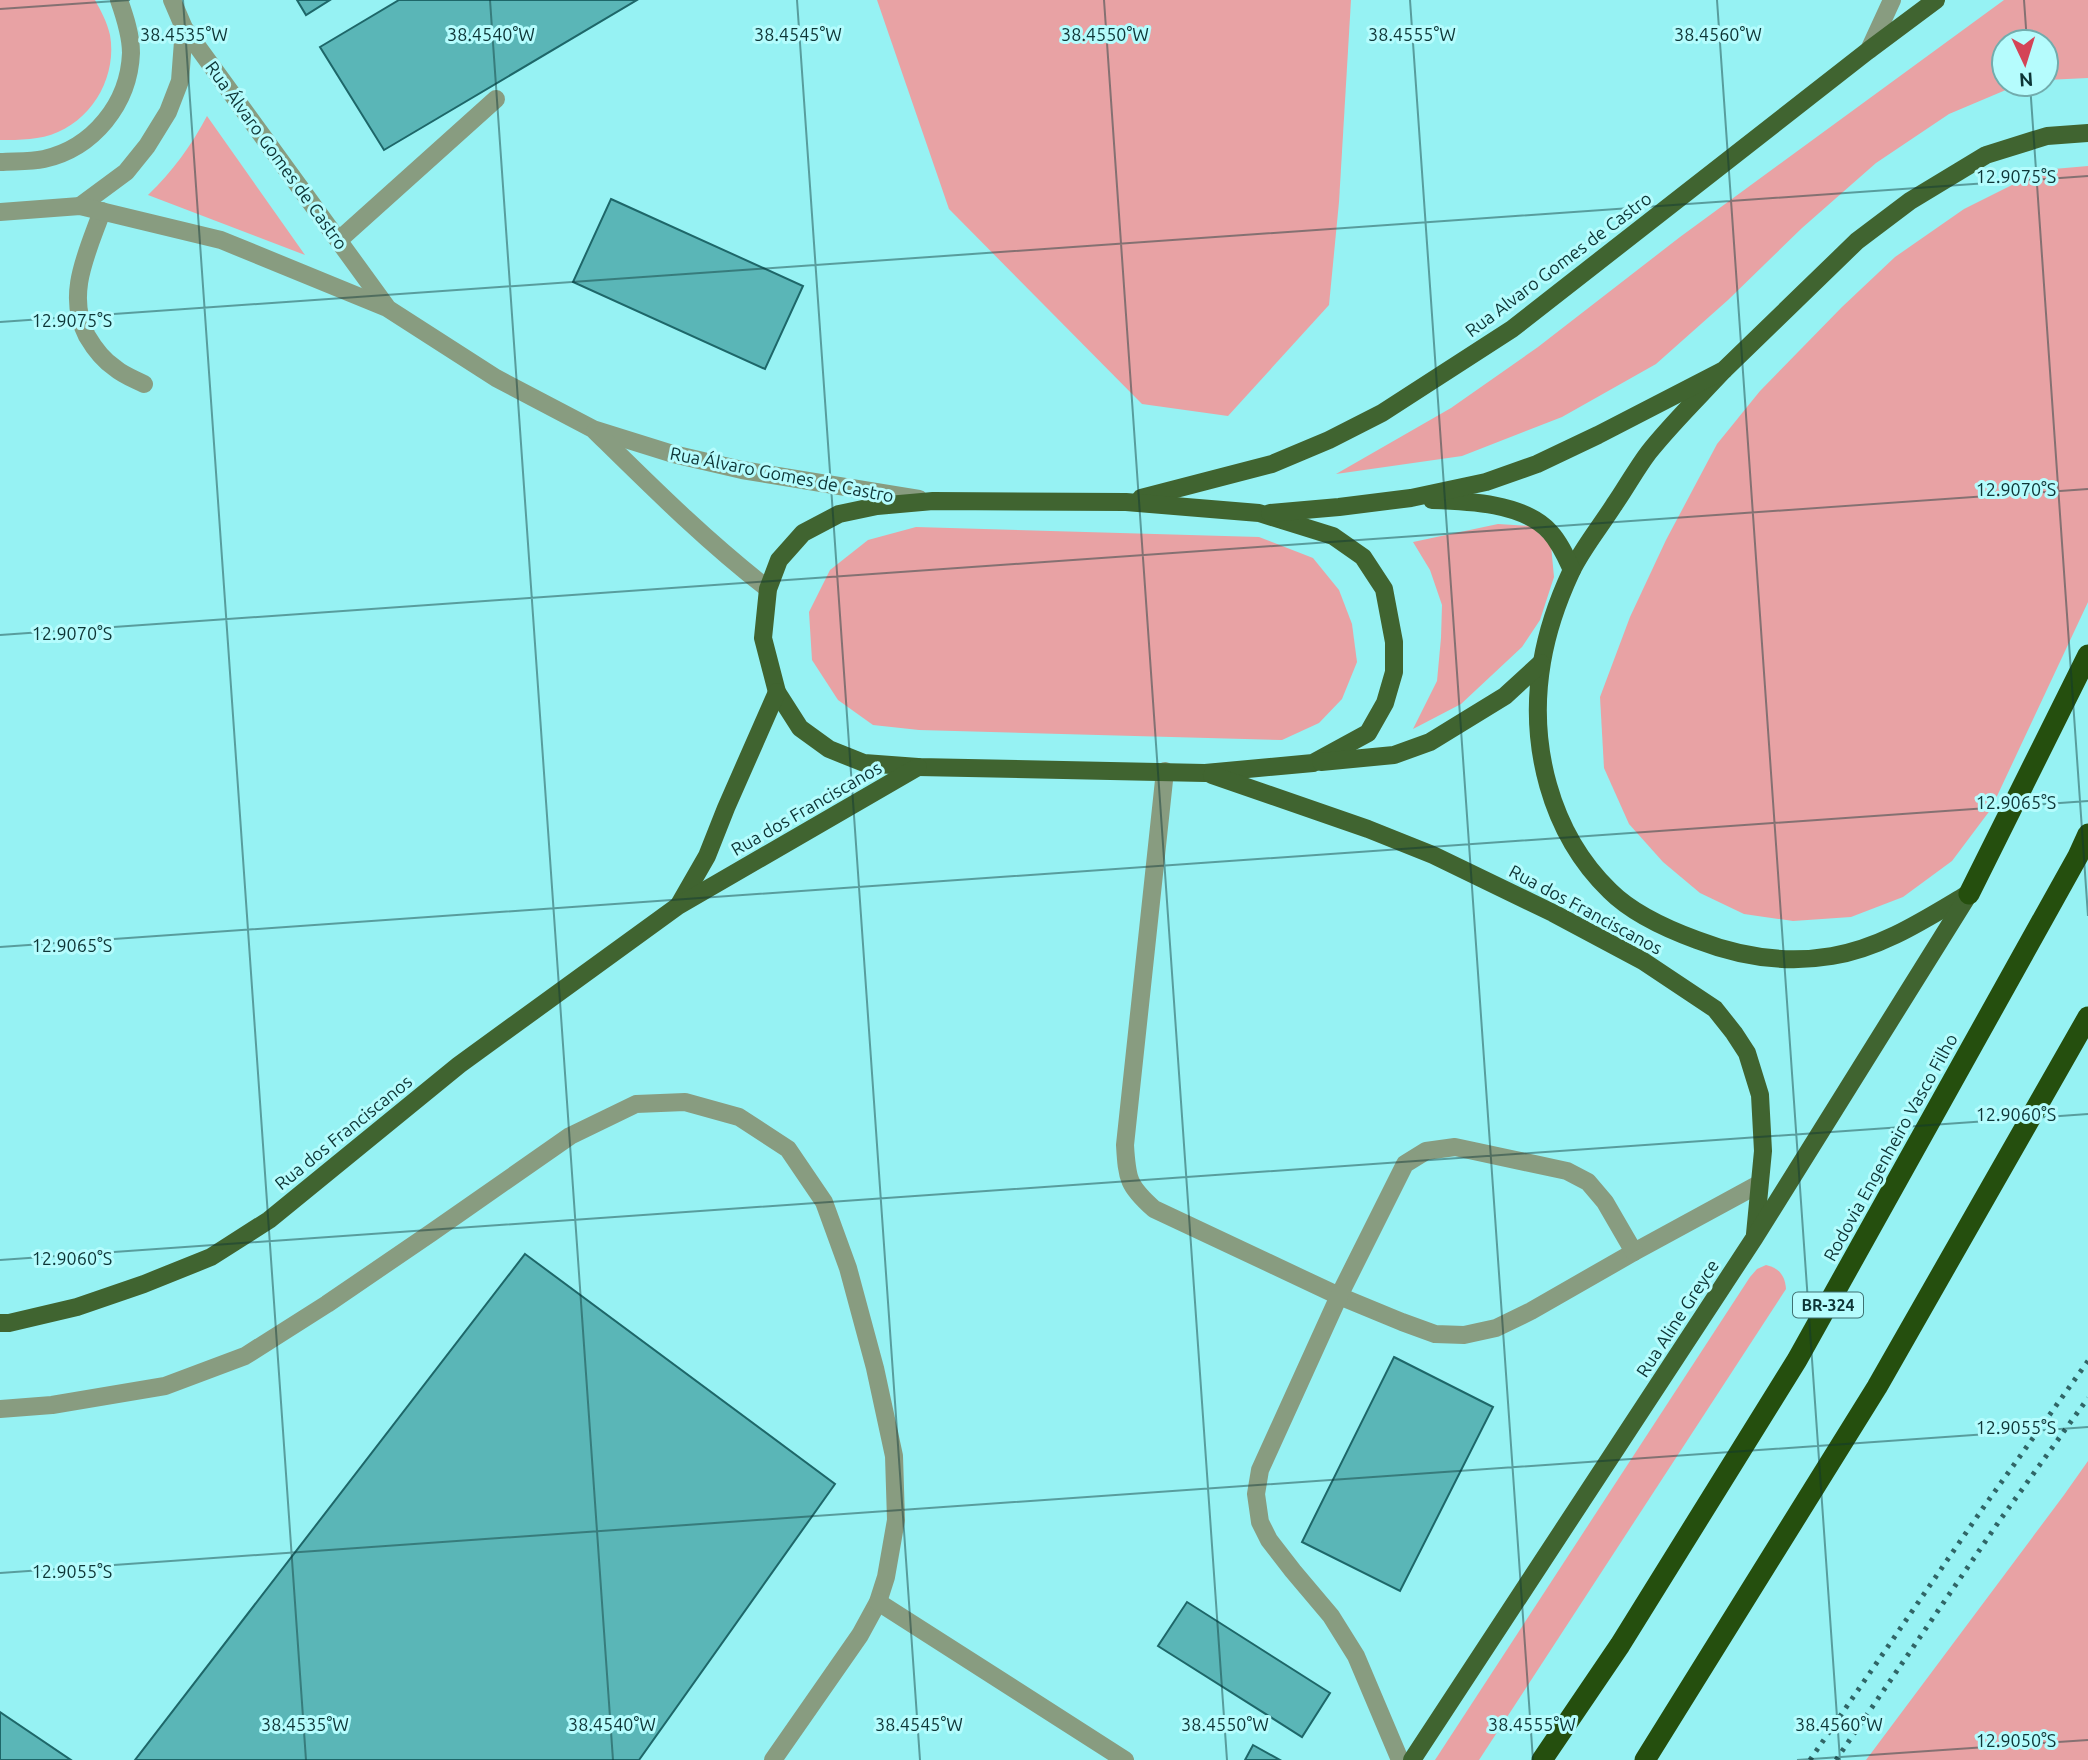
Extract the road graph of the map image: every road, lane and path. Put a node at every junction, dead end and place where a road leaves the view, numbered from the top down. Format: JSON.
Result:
{"nodes":[{"id":1,"x":119,"y":0,"type":"edge"},
{"id":2,"x":172,"y":0,"type":"edge"},
{"id":3,"x":1892,"y":0,"type":"edge"},
{"id":4,"x":1936,"y":0,"type":"edge"},
{"id":5,"x":184,"y":27,"type":"junction"},
{"id":6,"x":1868,"y":50,"type":"junction"},
{"id":7,"x":496,"y":99,"type":"dead end"},
{"id":8,"x":2088,"y":133,"type":"edge"},
{"id":9,"x":0,"y":162,"type":"edge"},
{"id":10,"x":80,"y":205,"type":"junction"},
{"id":11,"x":102,"y":211,"type":"junction"},
{"id":12,"x":0,"y":212,"type":"edge"},
{"id":13,"x":339,"y":240,"type":"junction"},
{"id":14,"x":387,"y":308,"type":"junction"},
{"id":15,"x":1724,"y":370,"type":"junction"},
{"id":16,"x":144,"y":384,"type":"dead end"},
{"id":17,"x":593,"y":429,"type":"junction"},
{"id":18,"x":1411,"y":498,"type":"junction"},
{"id":19,"x":933,"y":501,"type":"junction"},
{"id":20,"x":1126,"y":502,"type":"junction"},
{"id":21,"x":1259,"y":513,"type":"junction"},
{"id":22,"x":1572,"y":570,"type":"junction"},
{"id":23,"x":768,"y":589,"type":"junction"},
{"id":24,"x":2088,"y":654,"type":"edge"},
{"id":25,"x":1541,"y":663,"type":"junction"},
{"id":26,"x":777,"y":692,"type":"junction"},
{"id":27,"x":1313,"y":763,"type":"junction"},
{"id":28,"x":918,"y":767,"type":"junction"},
{"id":29,"x":1165,"y":771,"type":"junction"},
{"id":30,"x":1205,"y":773,"type":"junction"},
{"id":31,"x":2088,"y":834,"type":"edge"},
{"id":32,"x":1969,"y":894,"type":"junction"},
{"id":33,"x":678,"y":906,"type":"junction"},
{"id":34,"x":2088,"y":1017,"type":"edge"},
{"id":35,"x":1759,"y":1184,"type":"junction"},
{"id":36,"x":1755,"y":1237,"type":"junction"},
{"id":37,"x":1633,"y":1252,"type":"junction"},
{"id":38,"x":1339,"y":1296,"type":"junction"},
{"id":39,"x":0,"y":1322,"type":"edge"},
{"id":40,"x":0,"y":1409,"type":"edge"},
{"id":41,"x":878,"y":1602,"type":"junction"},
{"id":42,"x":773,"y":1760,"type":"edge"},
{"id":43,"x":1125,"y":1760,"type":"edge"},
{"id":44,"x":1400,"y":1760,"type":"edge"},
{"id":45,"x":1412,"y":1760,"type":"edge"},
{"id":46,"x":1542,"y":1760,"type":"edge"},
{"id":47,"x":1645,"y":1760,"type":"edge"}],
"edges":[{"from":1,"to":9,"type":"street"},
{"from":2,"to":5,"type":"street","name":"Rua Álvaro Gomes de Castro"},
{"from":3,"to":6,"type":"street"},
{"from":4,"to":6,"type":"main road","name":"Rua Alvaro Gomes de Castro"},
{"from":5,"to":10,"type":"street"},
{"from":5,"to":13,"type":"street","name":"Rua Álvaro Gomes de Castro"},
{"from":6,"to":20,"type":"main road","name":"Rua Alvaro Gomes de Castro"},
{"from":7,"to":13,"type":"street"},
{"from":8,"to":15,"type":"main road"},
{"from":10,"to":11,"type":"street","name":"Rua Álvaro Gomes de Castro"},
{"from":10,"to":12,"type":"street","name":"Rua Álvaro Gomes de Castro"},
{"from":11,"to":14,"type":"street","name":"Rua Álvaro Gomes de Castro"},
{"from":11,"to":16,"type":"street"},
{"from":13,"to":14,"type":"street","name":"Rua Álvaro Gomes de Castro"},
{"from":14,"to":17,"type":"street","name":"Rua Álvaro Gomes de Castro"},
{"from":15,"to":18,"type":"main road"},
{"from":15,"to":22,"type":"main road"},
{"from":17,"to":19,"type":"street","name":"Rua Álvaro Gomes de Castro"},
{"from":17,"to":23,"type":"street","name":"Rua Álvaro Gomes de Castro"},
{"from":18,"to":21,"type":"main road"},
{"from":18,"to":22,"type":"main road"},
{"from":19,"to":20,"type":"main road"},
{"from":19,"to":23,"type":"main road"},
{"from":20,"to":21,"type":"main road"},
{"from":21,"to":27,"type":"main road"},
{"from":22,"to":25,"type":"main road"},
{"from":23,"to":26,"type":"main road"},
{"from":24,"to":32,"type":"highway"},
{"from":25,"to":27,"type":"main road"},
{"from":25,"to":32,"type":"main road"},
{"from":26,"to":28,"type":"main road"},
{"from":26,"to":33,"type":"main road","name":"Rua dos Franciscanos"},
{"from":27,"to":30,"type":"main road"},
{"from":28,"to":29,"type":"main road"},
{"from":28,"to":33,"type":"main road","name":"Rua dos Franciscanos"},
{"from":29,"to":30,"type":"main road"},
{"from":29,"to":38,"type":"street"},
{"from":30,"to":35,"type":"main road","name":"Rua dos Franciscanos"},
{"from":31,"to":46,"type":"highway","name":"Rodovia Engenheiro Vasco Filho","number":"BR-324"},
{"from":32,"to":36,"type":"main road","name":"Rua Aline Greyce"},
{"from":33,"to":39,"type":"main road","name":"Rua dos Franciscanos"},
{"from":34,"to":47,"type":"highway"},
{"from":35,"to":36,"type":"main road","name":"Rua dos Franciscanos"},
{"from":35,"to":37,"type":"street"},
{"from":36,"to":45,"type":"main road","name":"Rua Aline Greyce"},
{"from":37,"to":38,"type":"street"},
{"from":37,"to":38,"type":"street"},
{"from":38,"to":44,"type":"street"},
{"from":40,"to":41,"type":"street"},
{"from":41,"to":42,"type":"street"},
{"from":41,"to":43,"type":"street"}]}
